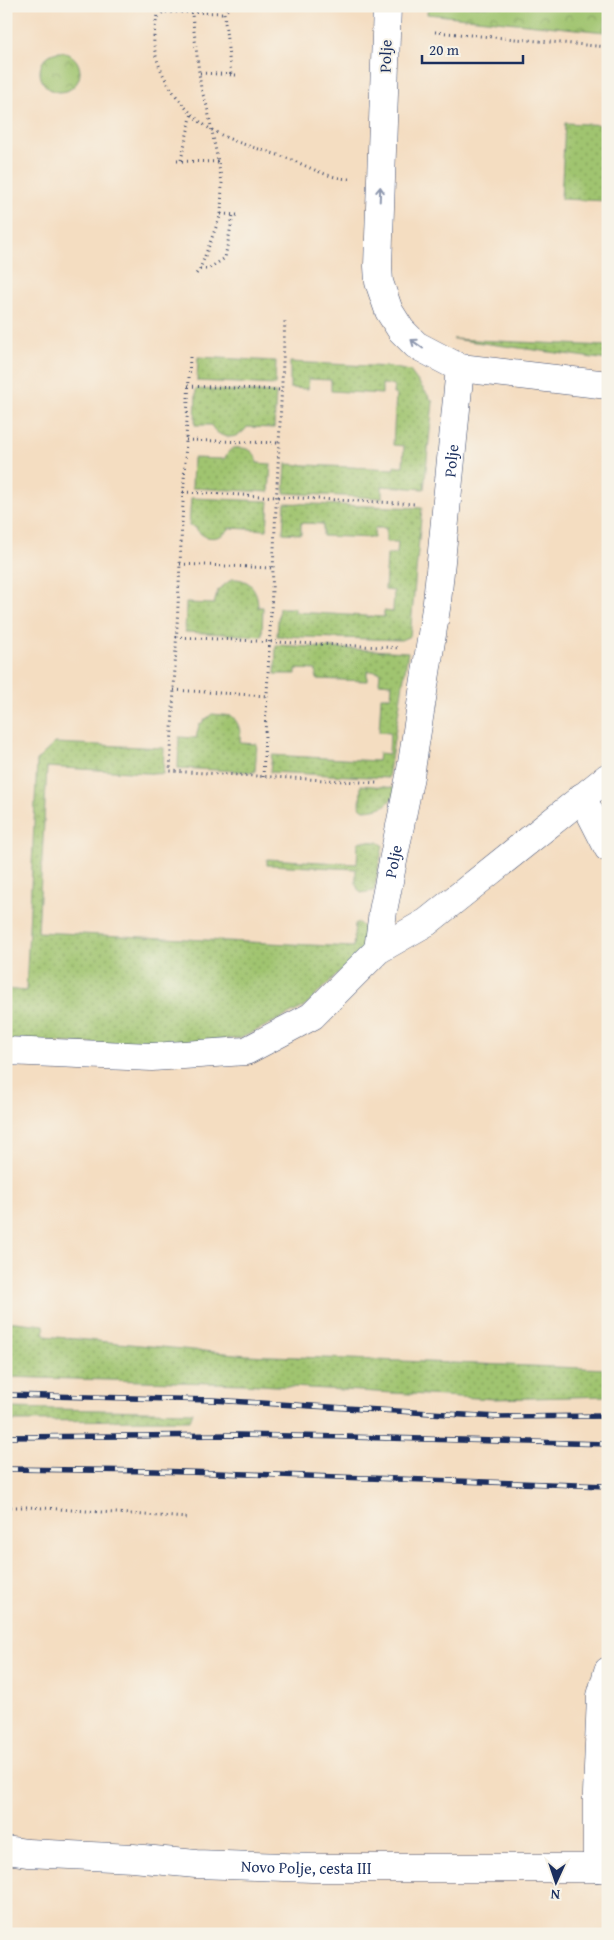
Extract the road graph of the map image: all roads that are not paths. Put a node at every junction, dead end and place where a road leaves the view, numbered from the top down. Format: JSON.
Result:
{"nodes":[{"id":1,"x":387,"y":6,"type":"edge"},
{"id":2,"x":460,"y":368,"type":"junction"},
{"id":3,"x":608,"y":385,"type":"edge"},
{"id":4,"x":608,"y":778,"type":"edge"},
{"id":5,"x":582,"y":797,"type":"junction"},
{"id":6,"x":608,"y":848,"type":"edge"},
{"id":7,"x":378,"y":950,"type":"junction"},
{"id":8,"x":6,"y":1051,"type":"edge"},
{"id":9,"x":608,"y":1671,"type":"edge"},
{"id":10,"x":6,"y":1850,"type":"edge"},
{"id":11,"x":602,"y":1868,"type":"edge"}],
"edges":[{"from":2,"to":1,"type":"street","name":"Polje","one_way":true},
{"from":2,"to":3,"type":"street","name":"Polje"},
{"from":2,"to":7,"type":"street","name":"Polje"},
{"from":4,"to":5,"type":"street"},
{"from":5,"to":6,"type":"street"},
{"from":5,"to":7,"type":"street"},
{"from":7,"to":8,"type":"street"},
{"from":9,"to":11,"type":"street"},
{"from":10,"to":11,"type":"street","name":"Novo Polje, cesta III"}]}
